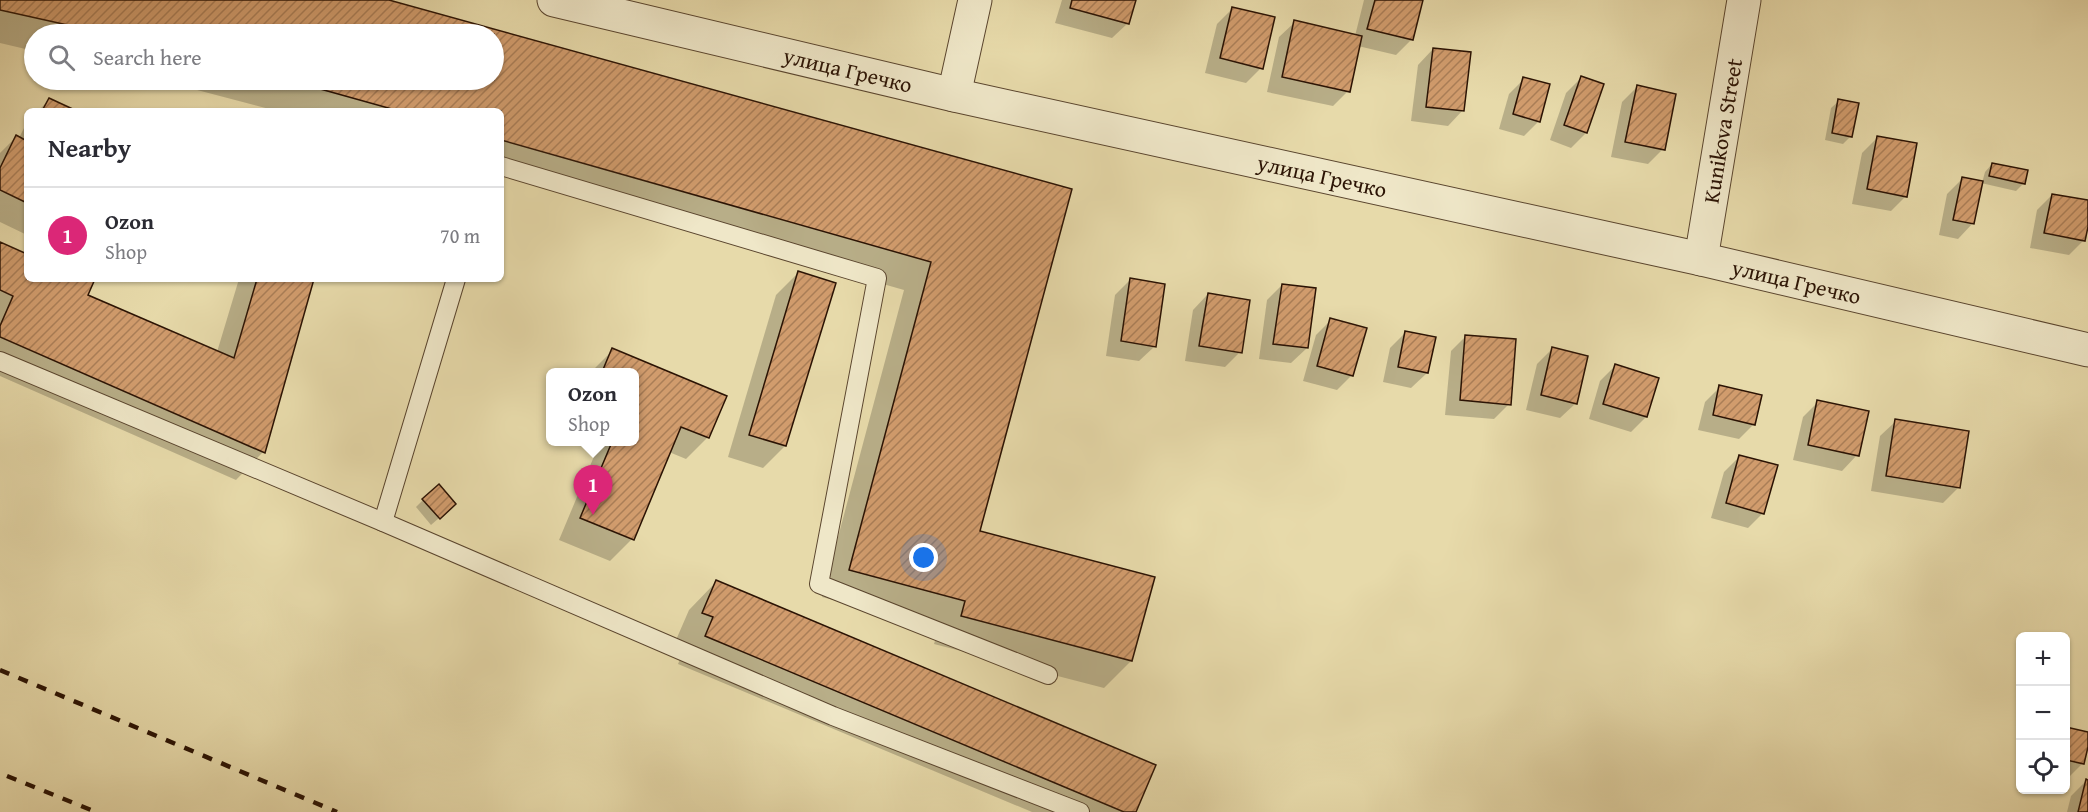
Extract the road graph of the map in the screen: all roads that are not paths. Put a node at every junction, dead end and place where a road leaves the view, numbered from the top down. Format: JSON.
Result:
{"nodes":[{"id":1,"x":554,"y":0,"type":"edge"},
{"id":2,"x":975,"y":0,"type":"edge"},
{"id":3,"x":1744,"y":0,"type":"edge"},
{"id":4,"x":954,"y":95,"type":"junction"},
{"id":5,"x":504,"y":167,"type":"edge"},
{"id":6,"x":1701,"y":259,"type":"junction"},
{"id":7,"x":455,"y":282,"type":"edge"},
{"id":8,"x":2088,"y":350,"type":"edge"},
{"id":9,"x":0,"y":361,"type":"edge"},
{"id":10,"x":383,"y":522,"type":"junction"},
{"id":11,"x":1048,"y":675,"type":"dead end"},
{"id":12,"x":1080,"y":812,"type":"edge"}],
"edges":[{"from":1,"to":4,"type":"street","name":"улица Гречко"},
{"from":2,"to":4,"type":"street"},
{"from":3,"to":6,"type":"street","name":"Kunikova Street"},
{"from":4,"to":6,"type":"street","name":"улица Гречко"},
{"from":5,"to":11,"type":"lane"},
{"from":6,"to":8,"type":"street","name":"улица Гречко"},
{"from":7,"to":10,"type":"lane"},
{"from":9,"to":10,"type":"lane"},
{"from":10,"to":12,"type":"lane"}]}
